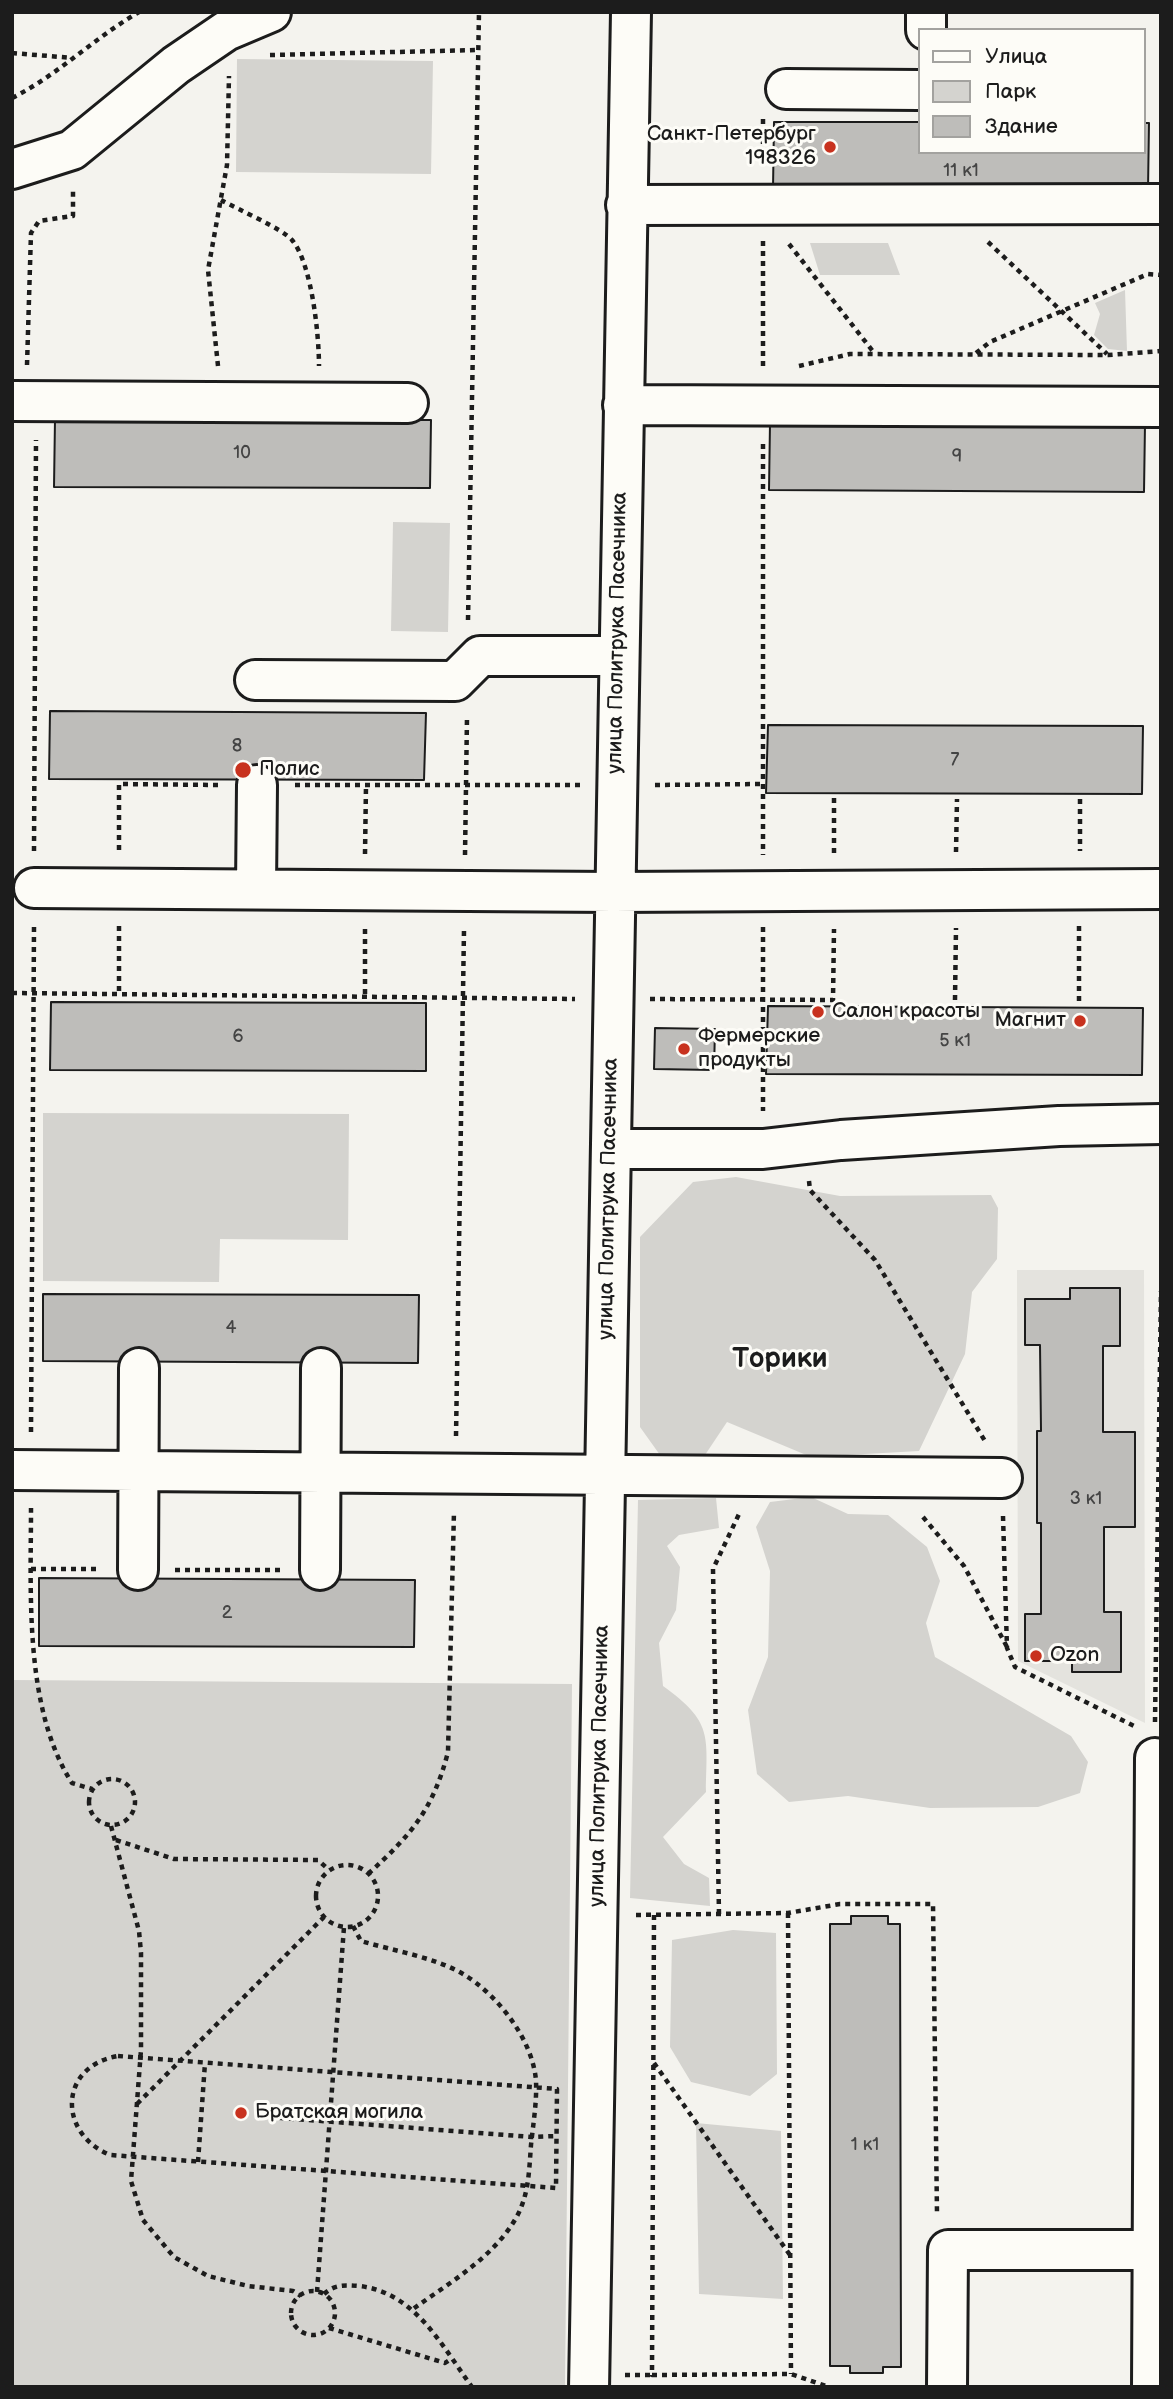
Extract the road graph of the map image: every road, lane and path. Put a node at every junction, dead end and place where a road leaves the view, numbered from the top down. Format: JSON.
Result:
{"nodes":[{"id":1,"x":139,"y":12,"type":"edge"},
{"id":2,"x":271,"y":12,"type":"edge"},
{"id":3,"x":479,"y":12,"type":"edge"},
{"id":4,"x":631,"y":12,"type":"edge"},
{"id":5,"x":478,"y":50,"type":"junction"},
{"id":6,"x":12,"y":54,"type":"edge"},
{"id":7,"x":267,"y":55,"type":"dead end"},
{"id":8,"x":74,"y":58,"type":"junction"},
{"id":9,"x":229,"y":65,"type":"dead end"},
{"id":10,"x":786,"y":89,"type":"joint"},
{"id":11,"x":918,"y":90,"type":"edge"},
{"id":12,"x":12,"y":98,"type":"edge"},
{"id":13,"x":72,"y":150,"type":"junction"},
{"id":14,"x":12,"y":169,"type":"edge"},
{"id":15,"x":221,"y":200,"type":"junction"},
{"id":16,"x":763,"y":203,"type":"junction"},
{"id":17,"x":963,"y":204,"type":"junction"},
{"id":18,"x":1161,"y":204,"type":"edge"},
{"id":19,"x":626,"y":205,"type":"junction"},
{"id":20,"x":1161,"y":275,"type":"edge"},
{"id":21,"x":1062,"y":311,"type":"junction"},
{"id":22,"x":1161,"y":351,"type":"edge"},
{"id":23,"x":875,"y":354,"type":"junction"},
{"id":24,"x":975,"y":354,"type":"junction"},
{"id":25,"x":1108,"y":355,"type":"junction"},
{"id":26,"x":796,"y":367,"type":"dead end"},
{"id":27,"x":25,"y":401,"type":"edge"},
{"id":28,"x":218,"y":402,"type":"junction"},
{"id":29,"x":319,"y":402,"type":"junction"},
{"id":30,"x":408,"y":403,"type":"dead end"},
{"id":31,"x":623,"y":405,"type":"junction"},
{"id":32,"x":763,"y":405,"type":"junction"},
{"id":33,"x":1161,"y":407,"type":"edge"},
{"id":34,"x":618,"y":656,"type":"junction"},
{"id":35,"x":468,"y":668,"type":"junction"},
{"id":36,"x":255,"y":680,"type":"dead end"},
{"id":37,"x":119,"y":784,"type":"dead end"},
{"id":38,"x":763,"y":784,"type":"junction"},
{"id":39,"x":257,"y":785,"type":"junction"},
{"id":40,"x":466,"y":785,"type":"junction"},
{"id":41,"x":615,"y":785,"type":"junction"},
{"id":42,"x":34,"y":887,"type":"junction"},
{"id":43,"x":256,"y":888,"type":"junction"},
{"id":44,"x":464,"y":889,"type":"junction"},
{"id":45,"x":1161,"y":889,"type":"edge"},
{"id":46,"x":763,"y":891,"type":"junction"},
{"id":47,"x":613,"y":892,"type":"junction"},
{"id":48,"x":12,"y":993,"type":"edge"},
{"id":49,"x":33,"y":993,"type":"junction"},
{"id":50,"x":463,"y":998,"type":"junction"},
{"id":51,"x":582,"y":999,"type":"dead end"},
{"id":52,"x":645,"y":999,"type":"dead end"},
{"id":53,"x":763,"y":1000,"type":"junction"},
{"id":54,"x":1161,"y":1124,"type":"edge"},
{"id":55,"x":611,"y":1149,"type":"junction"},
{"id":56,"x":763,"y":1149,"type":"junction"},
{"id":57,"x":1161,"y":1291,"type":"edge"},
{"id":58,"x":139,"y":1368,"type":"dead end"},
{"id":59,"x":321,"y":1368,"type":"dead end"},
{"id":60,"x":21,"y":1470,"type":"edge"},
{"id":61,"x":138,"y":1471,"type":"junction"},
{"id":62,"x":321,"y":1472,"type":"junction"},
{"id":63,"x":455,"y":1474,"type":"junction"},
{"id":64,"x":605,"y":1475,"type":"junction"},
{"id":65,"x":740,"y":1476,"type":"junction"},
{"id":66,"x":890,"y":1478,"type":"junction"},
{"id":67,"x":1002,"y":1479,"type":"dead end"},
{"id":68,"x":138,"y":1570,"type":"dead end"},
{"id":69,"x":320,"y":1570,"type":"dead end"},
{"id":70,"x":1007,"y":1648,"type":"dead end"},
{"id":71,"x":1155,"y":1758,"type":"joint"},
{"id":72,"x":92,"y":1789,"type":"junction"},
{"id":73,"x":111,"y":1826,"type":"junction"},
{"id":74,"x":115,"y":1839,"type":"junction"},
{"id":75,"x":330,"y":1870,"type":"junction"},
{"id":76,"x":368,"y":1874,"type":"junction"},
{"id":77,"x":788,"y":1913,"type":"junction"},
{"id":78,"x":597,"y":1914,"type":"junction"},
{"id":79,"x":719,"y":1914,"type":"junction"},
{"id":80,"x":654,"y":1915,"type":"junction"},
{"id":81,"x":324,"y":1917,"type":"junction"},
{"id":82,"x":1157,"y":1923,"type":"edge"},
{"id":83,"x":353,"y":1926,"type":"junction"},
{"id":84,"x":344,"y":1927,"type":"junction"},
{"id":85,"x":141,"y":2058,"type":"junction"},
{"id":86,"x":180,"y":2061,"type":"junction"},
{"id":87,"x":653,"y":2062,"type":"junction"},
{"id":88,"x":205,"y":2063,"type":"junction"},
{"id":89,"x":1156,"y":2067,"type":"edge"},
{"id":90,"x":333,"y":2072,"type":"junction"},
{"id":91,"x":536,"y":2087,"type":"junction"},
{"id":92,"x":137,"y":2104,"type":"junction"},
{"id":93,"x":269,"y":2117,"type":"dead end"},
{"id":94,"x":330,"y":2122,"type":"junction"},
{"id":95,"x":575,"y":2136,"type":"junction"},
{"id":96,"x":532,"y":2137,"type":"junction"},
{"id":97,"x":132,"y":2157,"type":"junction"},
{"id":98,"x":198,"y":2161,"type":"junction"},
{"id":99,"x":326,"y":2171,"type":"junction"},
{"id":100,"x":528,"y":2186,"type":"junction"},
{"id":101,"x":948,"y":2250,"type":"junction"},
{"id":102,"x":1156,"y":2250,"type":"edge"},
{"id":103,"x":790,"y":2255,"type":"junction"},
{"id":104,"x":317,"y":2292,"type":"junction"},
{"id":105,"x":324,"y":2294,"type":"junction"},
{"id":106,"x":301,"y":2296,"type":"junction"},
{"id":107,"x":413,"y":2309,"type":"junction"},
{"id":108,"x":330,"y":2328,"type":"junction"},
{"id":109,"x":451,"y":2358,"type":"junction"},
{"id":110,"x":792,"y":2374,"type":"junction"},
{"id":111,"x":472,"y":2387,"type":"edge"},
{"id":112,"x":589,"y":2387,"type":"edge"},
{"id":113,"x":829,"y":2387,"type":"edge"},
{"id":114,"x":947,"y":2387,"type":"edge"},
{"id":115,"x":1152,"y":2387,"type":"edge"}],
"edges":[{"from":1,"to":8,"type":"path"},
{"from":2,"to":13,"type":"street"},
{"from":3,"to":5,"type":"path"},
{"from":4,"to":19,"type":"street","name":"улица Политрука Пасечника"},
{"from":5,"to":7,"type":"path"},
{"from":5,"to":35,"type":"path"},
{"from":6,"to":8,"type":"path"},
{"from":8,"to":12,"type":"path"},
{"from":9,"to":15,"type":"path"},
{"from":10,"to":11,"type":"street"},
{"from":10,"to":16,"type":"path"},
{"from":13,"to":14,"type":"street"},
{"from":13,"to":27,"type":"path"},
{"from":15,"to":28,"type":"path"},
{"from":15,"to":29,"type":"path"},
{"from":16,"to":17,"type":"street"},
{"from":16,"to":19,"type":"street"},
{"from":16,"to":23,"type":"path"},
{"from":16,"to":32,"type":"path"},
{"from":17,"to":18,"type":"street"},
{"from":17,"to":21,"type":"path"},
{"from":19,"to":31,"type":"street","name":"улица Политрука Пасечника"},
{"from":20,"to":21,"type":"path"},
{"from":21,"to":24,"type":"path"},
{"from":21,"to":25,"type":"path"},
{"from":22,"to":25,"type":"path"},
{"from":23,"to":24,"type":"path"},
{"from":23,"to":26,"type":"path"},
{"from":24,"to":25,"type":"path"},
{"from":27,"to":28,"type":"street"},
{"from":27,"to":42,"type":"path"},
{"from":28,"to":29,"type":"street"},
{"from":29,"to":30,"type":"street"},
{"from":31,"to":32,"type":"street"},
{"from":31,"to":34,"type":"street","name":"улица Политрука Пасечника"},
{"from":32,"to":33,"type":"street"},
{"from":32,"to":38,"type":"path"},
{"from":34,"to":35,"type":"street"},
{"from":34,"to":41,"type":"street","name":"улица Политрука Пасечника"},
{"from":35,"to":36,"type":"street"},
{"from":35,"to":40,"type":"path"},
{"from":37,"to":39,"type":"path"},
{"from":38,"to":41,"type":"path"},
{"from":38,"to":46,"type":"path"},
{"from":39,"to":40,"type":"path"},
{"from":39,"to":43,"type":"street"},
{"from":40,"to":41,"type":"path"},
{"from":40,"to":44,"type":"path"},
{"from":41,"to":47,"type":"street","name":"улица Политрука Пасечника"},
{"from":42,"to":43,"type":"street"},
{"from":42,"to":49,"type":"path"},
{"from":43,"to":44,"type":"street"},
{"from":44,"to":47,"type":"street"},
{"from":44,"to":50,"type":"path"},
{"from":45,"to":46,"type":"street"},
{"from":46,"to":47,"type":"street"},
{"from":46,"to":53,"type":"path"},
{"from":47,"to":55,"type":"street","name":"улица Политрука Пасечника"},
{"from":48,"to":49,"type":"path"},
{"from":49,"to":50,"type":"path"},
{"from":49,"to":60,"type":"path"},
{"from":50,"to":51,"type":"path"},
{"from":50,"to":63,"type":"path"},
{"from":52,"to":53,"type":"path"},
{"from":53,"to":56,"type":"path"},
{"from":54,"to":56,"type":"street"},
{"from":55,"to":56,"type":"street"},
{"from":55,"to":64,"type":"street","name":"улица Политрука Пасечника"},
{"from":57,"to":71,"type":"path"},
{"from":58,"to":61,"type":"street"},
{"from":59,"to":62,"type":"street"},
{"from":60,"to":61,"type":"street"},
{"from":60,"to":72,"type":"path"},
{"from":61,"to":62,"type":"street"},
{"from":61,"to":68,"type":"street"},
{"from":62,"to":63,"type":"street"},
{"from":62,"to":69,"type":"street"},
{"from":63,"to":64,"type":"street"},
{"from":63,"to":76,"type":"path"},
{"from":64,"to":65,"type":"street"},
{"from":64,"to":78,"type":"street","name":"улица Политрука Пасечника"},
{"from":65,"to":66,"type":"street"},
{"from":65,"to":79,"type":"path"},
{"from":66,"to":67,"type":"street"},
{"from":66,"to":70,"type":"path"},
{"from":71,"to":82,"type":"street"},
{"from":72,"to":73,"type":"path"},
{"from":72,"to":73,"type":"path"},
{"from":73,"to":74,"type":"path"},
{"from":74,"to":75,"type":"path"},
{"from":74,"to":85,"type":"path"},
{"from":75,"to":76,"type":"path"},
{"from":75,"to":81,"type":"path"},
{"from":76,"to":83,"type":"path"},
{"from":77,"to":79,"type":"path"},
{"from":77,"to":101,"type":"path"},
{"from":77,"to":103,"type":"path"},
{"from":78,"to":80,"type":"path"},
{"from":78,"to":95,"type":"street","name":"улица Политрука Пасечника"},
{"from":79,"to":80,"type":"path"},
{"from":80,"to":87,"type":"path"},
{"from":81,"to":84,"type":"path"},
{"from":81,"to":86,"type":"path"},
{"from":82,"to":89,"type":"street"},
{"from":83,"to":84,"type":"path"},
{"from":83,"to":91,"type":"path"},
{"from":84,"to":90,"type":"path"},
{"from":85,"to":86,"type":"path"},
{"from":85,"to":92,"type":"path"},
{"from":85,"to":97,"type":"path"},
{"from":86,"to":88,"type":"path"},
{"from":86,"to":92,"type":"path"},
{"from":87,"to":103,"type":"path"},
{"from":87,"to":110,"type":"path"},
{"from":88,"to":90,"type":"path"},
{"from":88,"to":98,"type":"path"},
{"from":89,"to":102,"type":"street"},
{"from":90,"to":91,"type":"path"},
{"from":90,"to":94,"type":"path"},
{"from":91,"to":95,"type":"path"},
{"from":91,"to":96,"type":"path"},
{"from":92,"to":97,"type":"path"},
{"from":93,"to":94,"type":"path"},
{"from":94,"to":96,"type":"path"},
{"from":94,"to":99,"type":"path"},
{"from":95,"to":96,"type":"path"},
{"from":95,"to":100,"type":"path"},
{"from":95,"to":112,"type":"street","name":"улица Политрука Пасечника"},
{"from":96,"to":100,"type":"path"},
{"from":97,"to":98,"type":"path"},
{"from":97,"to":106,"type":"path"},
{"from":98,"to":99,"type":"path"},
{"from":99,"to":100,"type":"path"},
{"from":99,"to":104,"type":"path"},
{"from":100,"to":107,"type":"path"},
{"from":101,"to":102,"type":"street"},
{"from":101,"to":114,"type":"street"},
{"from":102,"to":115,"type":"street"},
{"from":103,"to":110,"type":"path"},
{"from":104,"to":105,"type":"path"},
{"from":104,"to":106,"type":"path"},
{"from":105,"to":107,"type":"path"},
{"from":105,"to":108,"type":"path"},
{"from":106,"to":108,"type":"path"},
{"from":107,"to":109,"type":"path"},
{"from":108,"to":109,"type":"path"},
{"from":109,"to":111,"type":"path"},
{"from":110,"to":113,"type":"path"}]}
